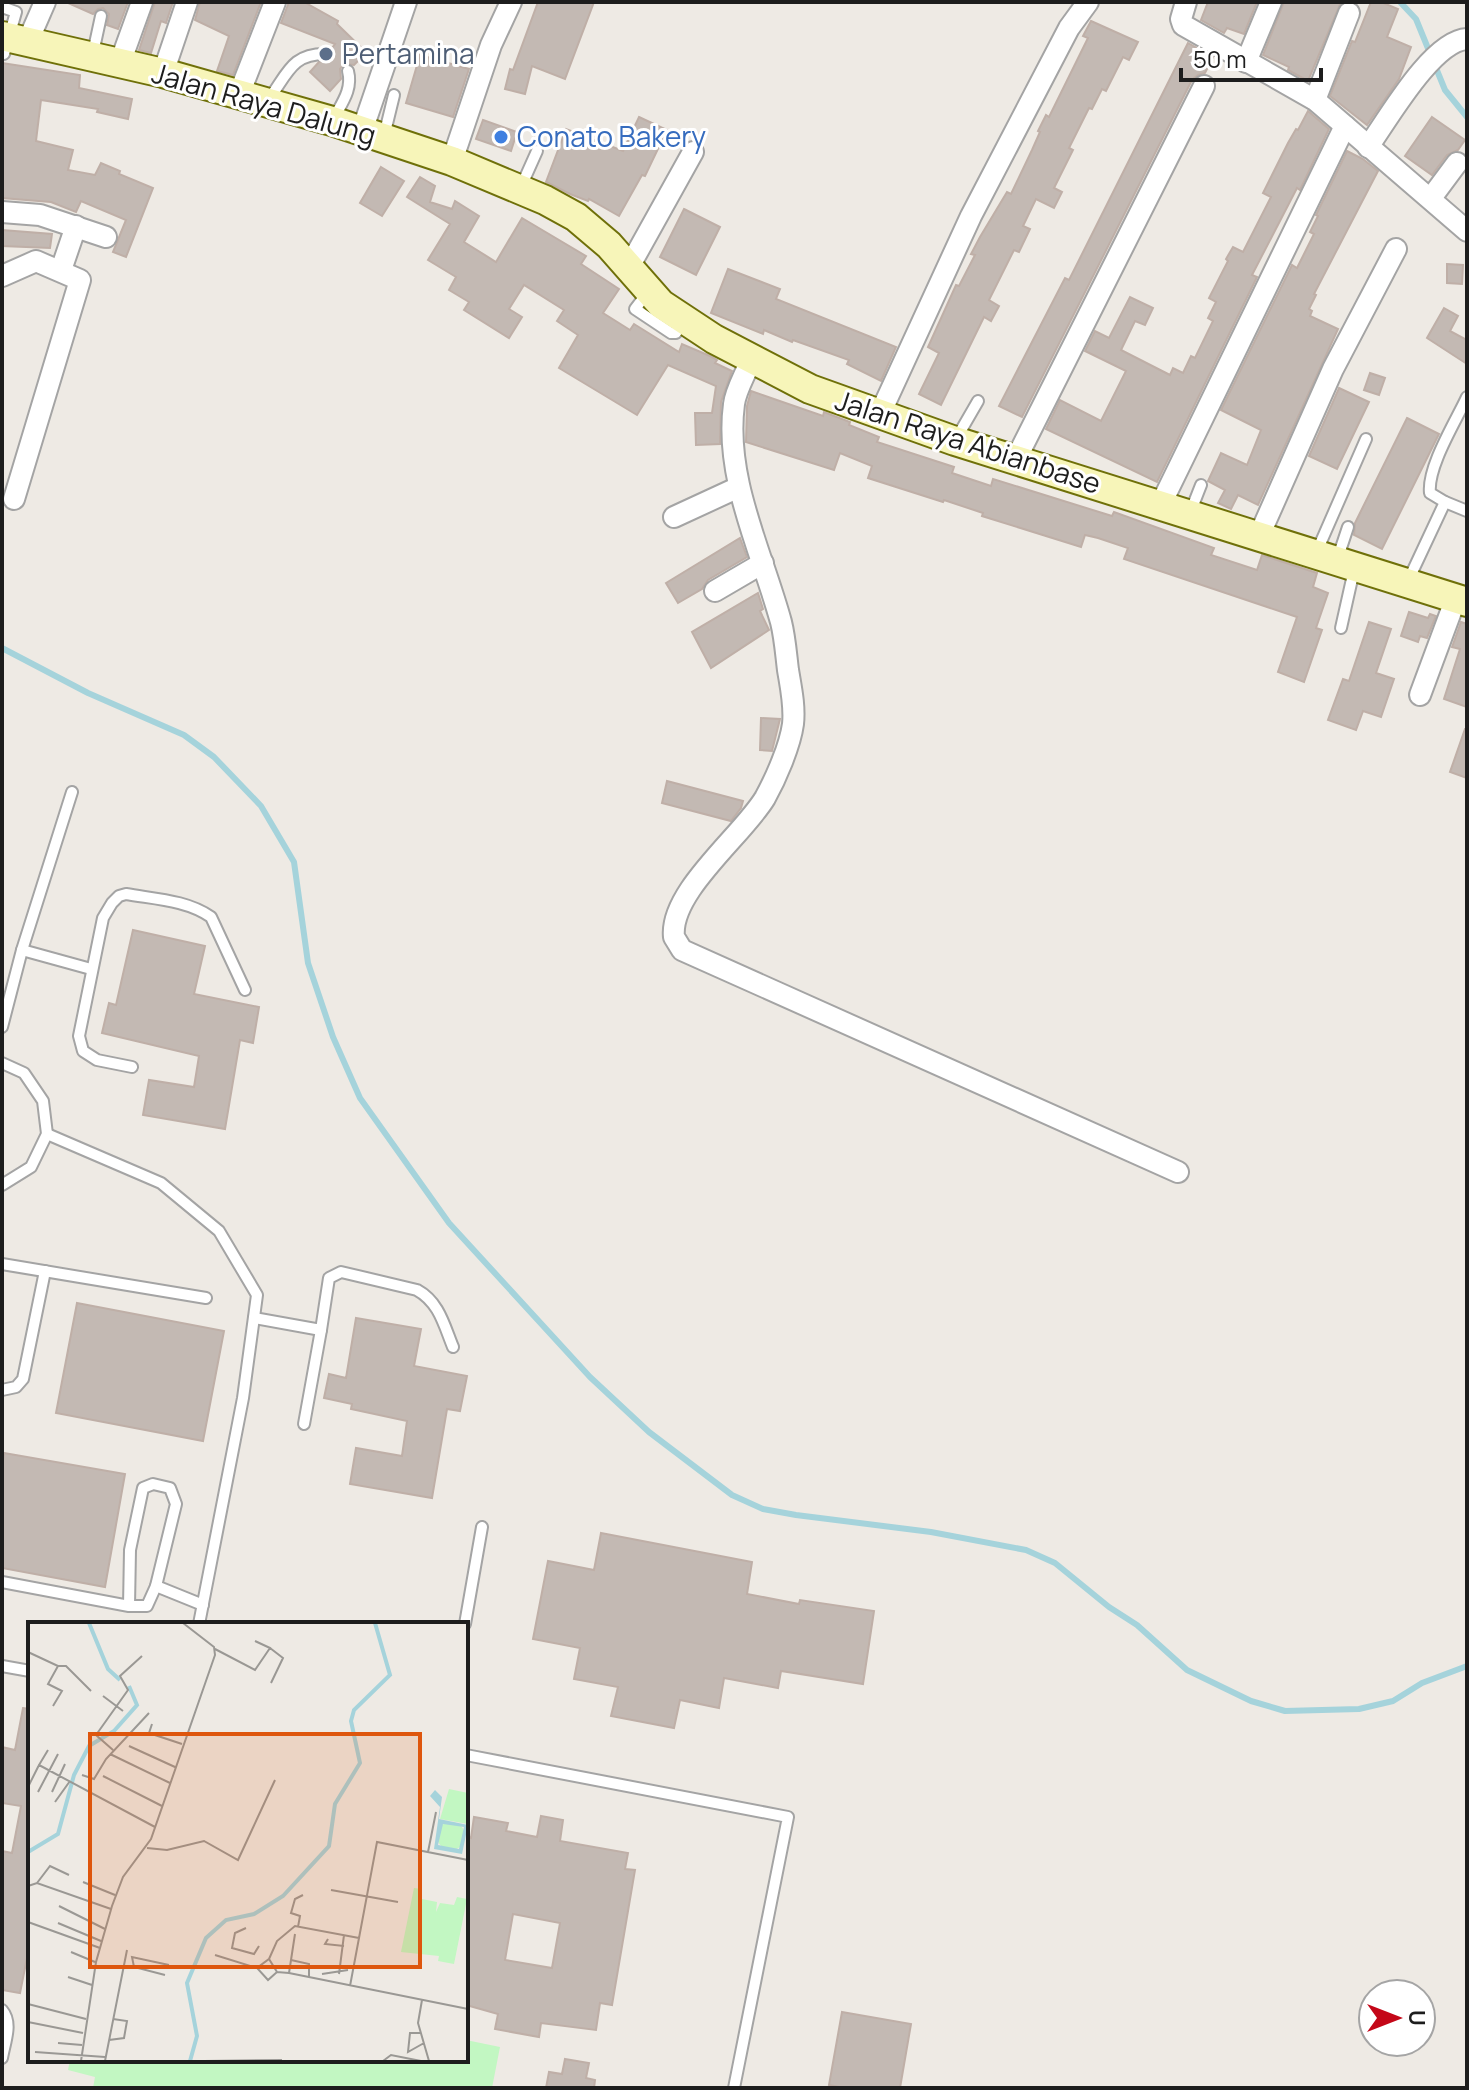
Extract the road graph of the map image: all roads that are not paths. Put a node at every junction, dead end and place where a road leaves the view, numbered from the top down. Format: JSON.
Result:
{"nodes":[{"id":1,"x":45,"y":2,"type":"edge"},
{"id":2,"x":142,"y":2,"type":"edge"},
{"id":3,"x":187,"y":2,"type":"edge"},
{"id":4,"x":275,"y":2,"type":"edge"},
{"id":5,"x":406,"y":2,"type":"edge"},
{"id":6,"x":511,"y":2,"type":"edge"},
{"id":7,"x":1088,"y":2,"type":"edge"},
{"id":8,"x":1186,"y":2,"type":"edge"},
{"id":9,"x":1271,"y":2,"type":"edge"},
{"id":10,"x":2,"y":7,"type":"edge"},
{"id":11,"x":1349,"y":13,"type":"dead end"},
{"id":12,"x":101,"y":16,"type":"dead end"},
{"id":13,"x":13,"y":30,"type":"edge"},
{"id":14,"x":1467,"y":39,"type":"edge"},
{"id":15,"x":327,"y":54,"type":"dead end"},
{"id":16,"x":92,"y":56,"type":"junction"},
{"id":17,"x":1246,"y":62,"type":"junction"},
{"id":18,"x":120,"y":63,"type":"junction"},
{"id":19,"x":348,"y":71,"type":"dead end"},
{"id":20,"x":163,"y":73,"type":"junction"},
{"id":21,"x":1204,"y":86,"type":"dead end"},
{"id":22,"x":394,"y":95,"type":"dead end"},
{"id":23,"x":238,"y":97,"type":"junction"},
{"id":24,"x":1315,"y":100,"type":"junction"},
{"id":25,"x":266,"y":104,"type":"junction"},
{"id":26,"x":332,"y":121,"type":"junction"},
{"id":27,"x":1345,"y":126,"type":"junction"},
{"id":28,"x":373,"y":135,"type":"junction"},
{"id":29,"x":1368,"y":147,"type":"junction"},
{"id":30,"x":537,"y":151,"type":"dead end"},
{"id":31,"x":693,"y":152,"type":"dead end"},
{"id":32,"x":452,"y":161,"type":"junction"},
{"id":33,"x":1457,"y":163,"type":"dead end"},
{"id":34,"x":520,"y":189,"type":"junction"},
{"id":35,"x":1431,"y":198,"type":"junction"},
{"id":36,"x":2,"y":212,"type":"edge"},
{"id":37,"x":76,"y":226,"type":"junction"},
{"id":38,"x":1467,"y":231,"type":"edge"},
{"id":39,"x":106,"y":237,"type":"dead end"},
{"id":40,"x":1396,"y":249,"type":"dead end"},
{"id":41,"x":629,"y":267,"type":"junction"},
{"id":42,"x":61,"y":270,"type":"junction"},
{"id":43,"x":2,"y":276,"type":"edge"},
{"id":44,"x":751,"y":359,"type":"junction"},
{"id":45,"x":1467,"y":397,"type":"edge"},
{"id":46,"x":978,"y":401,"type":"dead end"},
{"id":47,"x":879,"y":416,"type":"junction"},
{"id":48,"x":1366,"y":439,"type":"dead end"},
{"id":49,"x":955,"y":441,"type":"junction"},
{"id":50,"x":1016,"y":459,"type":"junction"},
{"id":51,"x":1201,"y":485,"type":"dead end"},
{"id":52,"x":739,"y":487,"type":"junction"},
{"id":53,"x":14,"y":499,"type":"dead end"},
{"id":54,"x":1445,"y":502,"type":"junction"},
{"id":55,"x":1160,"y":506,"type":"junction"},
{"id":56,"x":1467,"y":511,"type":"edge"},
{"id":57,"x":1189,"y":515,"type":"junction"},
{"id":58,"x":674,"y":517,"type":"dead end"},
{"id":59,"x":1348,"y":527,"type":"dead end"},
{"id":60,"x":1259,"y":536,"type":"junction"},
{"id":61,"x":1336,"y":559,"type":"junction"},
{"id":62,"x":763,"y":563,"type":"junction"},
{"id":63,"x":1408,"y":581,"type":"junction"},
{"id":64,"x":715,"y":591,"type":"dead end"},
{"id":65,"x":1461,"y":600,"type":"edge"},
{"id":66,"x":1341,"y":628,"type":"dead end"},
{"id":67,"x":1420,"y":695,"type":"dead end"},
{"id":68,"x":72,"y":792,"type":"dead end"},
{"id":69,"x":22,"y":950,"type":"junction"},
{"id":70,"x":91,"y":969,"type":"junction"},
{"id":71,"x":245,"y":990,"type":"dead end"},
{"id":72,"x":2,"y":1027,"type":"edge"},
{"id":73,"x":2,"y":1063,"type":"edge"},
{"id":74,"x":132,"y":1067,"type":"dead end"},
{"id":75,"x":47,"y":1134,"type":"junction"},
{"id":76,"x":1178,"y":1172,"type":"dead end"},
{"id":77,"x":2,"y":1185,"type":"edge"},
{"id":78,"x":2,"y":1264,"type":"edge"},
{"id":79,"x":45,"y":1271,"type":"junction"},
{"id":80,"x":206,"y":1298,"type":"dead end"},
{"id":81,"x":254,"y":1318,"type":"junction"},
{"id":82,"x":321,"y":1330,"type":"junction"},
{"id":83,"x":453,"y":1347,"type":"dead end"},
{"id":84,"x":2,"y":1390,"type":"edge"},
{"id":85,"x":304,"y":1424,"type":"dead end"},
{"id":86,"x":482,"y":1527,"type":"dead end"},
{"id":87,"x":2,"y":1582,"type":"edge"},
{"id":88,"x":156,"y":1586,"type":"junction"},
{"id":89,"x":203,"y":1605,"type":"junction"},
{"id":90,"x":129,"y":1606,"type":"junction"},
{"id":91,"x":199,"y":1622,"type":"edge"},
{"id":92,"x":465,"y":1622,"type":"edge"},
{"id":93,"x":2,"y":1666,"type":"edge"},
{"id":94,"x":28,"y":1671,"type":"edge"},
{"id":95,"x":468,"y":1755,"type":"edge"},
{"id":96,"x":2,"y":2010,"type":"edge"},
{"id":97,"x":2,"y":2058,"type":"edge"},
{"id":98,"x":734,"y":2088,"type":"edge"}],
"edges":[{"from":1,"to":13,"type":"street"},
{"from":2,"to":18,"type":"street"},
{"from":3,"to":20,"type":"street"},
{"from":4,"to":23,"type":"street"},
{"from":5,"to":28,"type":"street"},
{"from":6,"to":32,"type":"street"},
{"from":7,"to":47,"type":"street"},
{"from":8,"to":17,"type":"street"},
{"from":9,"to":17,"type":"street"},
{"from":10,"to":13,"type":"lane"},
{"from":11,"to":24,"type":"street"},
{"from":12,"to":16,"type":"lane"},
{"from":13,"to":16,"type":"main road","name":"Jalan Raya Dalung"},
{"from":14,"to":29,"type":"street"},
{"from":15,"to":25,"type":"lane"},
{"from":16,"to":18,"type":"main road","name":"Jalan Raya Dalung"},
{"from":17,"to":24,"type":"street"},
{"from":18,"to":20,"type":"main road","name":"Jalan Raya Dalung"},
{"from":19,"to":26,"type":"lane"},
{"from":20,"to":23,"type":"main road","name":"Jalan Raya Dalung"},
{"from":21,"to":50,"type":"street"},
{"from":22,"to":28,"type":"lane"},
{"from":23,"to":25,"type":"main road","name":"Jalan Raya Dalung"},
{"from":24,"to":27,"type":"street"},
{"from":25,"to":26,"type":"main road","name":"Jalan Raya Dalung"},
{"from":26,"to":28,"type":"main road","name":"Jalan Raya Dalung"},
{"from":27,"to":29,"type":"street"},
{"from":27,"to":55,"type":"street"},
{"from":28,"to":32,"type":"main road","name":"Jalan Raya Dalung"},
{"from":29,"to":35,"type":"street"},
{"from":30,"to":34,"type":"lane"},
{"from":31,"to":41,"type":"street"},
{"from":32,"to":34,"type":"main road","name":"Jalan Raya Dalung"},
{"from":33,"to":35,"type":"street"},
{"from":34,"to":41,"type":"main road","name":"Jalan Raya Abianbase"},
{"from":35,"to":38,"type":"street"},
{"from":36,"to":37,"type":"street"},
{"from":37,"to":39,"type":"street"},
{"from":37,"to":42,"type":"street"},
{"from":40,"to":60,"type":"street"},
{"from":41,"to":44,"type":"main road","name":"Jalan Raya Abianbase"},
{"from":42,"to":43,"type":"street"},
{"from":42,"to":53,"type":"street"},
{"from":44,"to":47,"type":"main road","name":"Jalan Raya Abianbase"},
{"from":44,"to":52,"type":"street"},
{"from":45,"to":54,"type":"lane"},
{"from":46,"to":49,"type":"lane"},
{"from":47,"to":49,"type":"main road","name":"Jalan Raya Abianbase"},
{"from":48,"to":61,"type":"lane"},
{"from":49,"to":50,"type":"main road","name":"Jalan Raya Abianbase"},
{"from":50,"to":55,"type":"main road","name":"Jalan Raya Abianbase"},
{"from":51,"to":57,"type":"lane"},
{"from":52,"to":58,"type":"street"},
{"from":52,"to":62,"type":"street"},
{"from":54,"to":56,"type":"lane"},
{"from":54,"to":63,"type":"lane"},
{"from":55,"to":57,"type":"main road","name":"Jalan Raya Abianbase"},
{"from":57,"to":60,"type":"main road","name":"Jalan Raya Abianbase"},
{"from":59,"to":61,"type":"lane"},
{"from":60,"to":61,"type":"main road","name":"Jalan Raya Abianbase"},
{"from":61,"to":63,"type":"main road","name":"Jalan Raya Abianbase"},
{"from":61,"to":66,"type":"lane"},
{"from":62,"to":64,"type":"street"},
{"from":62,"to":76,"type":"street"},
{"from":63,"to":65,"type":"main road","name":"Jalan Raya Abianbase"},
{"from":65,"to":67,"type":"street"},
{"from":68,"to":69,"type":"lane"},
{"from":69,"to":70,"type":"lane"},
{"from":69,"to":72,"type":"lane"},
{"from":70,"to":71,"type":"lane"},
{"from":70,"to":74,"type":"lane"},
{"from":73,"to":75,"type":"lane"},
{"from":75,"to":77,"type":"lane"},
{"from":75,"to":81,"type":"lane"},
{"from":78,"to":79,"type":"lane"},
{"from":79,"to":80,"type":"lane"},
{"from":79,"to":84,"type":"lane"},
{"from":81,"to":82,"type":"lane"},
{"from":81,"to":89,"type":"lane"},
{"from":82,"to":83,"type":"lane"},
{"from":82,"to":85,"type":"lane"},
{"from":86,"to":92,"type":"lane"},
{"from":87,"to":90,"type":"lane"},
{"from":88,"to":89,"type":"lane"},
{"from":88,"to":90,"type":"lane"},
{"from":88,"to":90,"type":"lane"},
{"from":89,"to":91,"type":"lane"},
{"from":93,"to":94,"type":"lane"},
{"from":95,"to":98,"type":"lane"},
{"from":96,"to":97,"type":"lane"}]}
